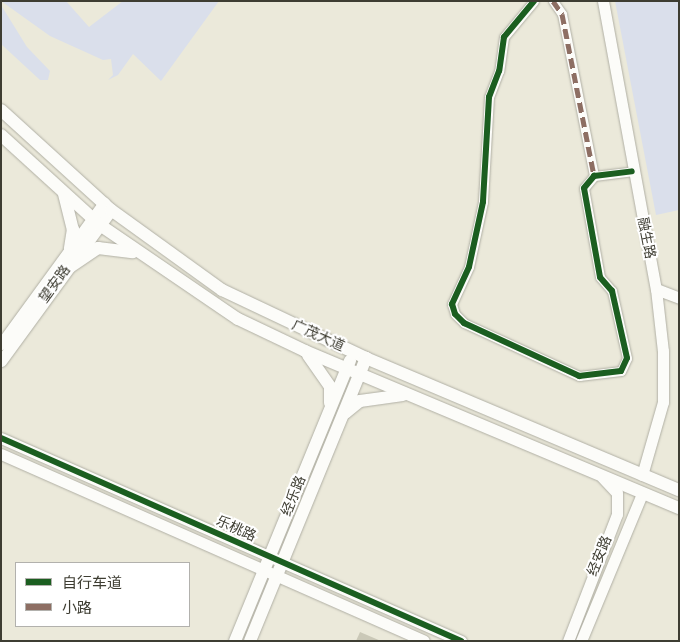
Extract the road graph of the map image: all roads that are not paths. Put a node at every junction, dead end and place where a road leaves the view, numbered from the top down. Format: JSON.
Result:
{"nodes":[{"id":1,"x":534,"y":1,"type":"edge"},
{"id":2,"x":553,"y":1,"type":"edge"},
{"id":3,"x":603,"y":1,"type":"edge"},
{"id":4,"x":1,"y":110,"type":"edge"},
{"id":5,"x":1,"y":135,"type":"edge"},
{"id":6,"x":632,"y":170,"type":"junction"},
{"id":7,"x":594,"y":176,"type":"junction"},
{"id":8,"x":63,"y":192,"type":"junction"},
{"id":9,"x":107,"y":207,"type":"junction"},
{"id":10,"x":96,"y":222,"type":"junction"},
{"id":11,"x":70,"y":249,"type":"junction"},
{"id":12,"x":138,"y":253,"type":"junction"},
{"id":13,"x":64,"y":271,"type":"junction"},
{"id":14,"x":656,"y":289,"type":"junction"},
{"id":15,"x":679,"y":298,"type":"edge"},
{"id":16,"x":1,"y":344,"type":"edge"},
{"id":17,"x":305,"y":351,"type":"junction"},
{"id":18,"x":354,"y":352,"type":"junction"},
{"id":19,"x":366,"y":358,"type":"junction"},
{"id":20,"x":1,"y":361,"type":"edge"},
{"id":21,"x":347,"y":369,"type":"junction"},
{"id":22,"x":359,"y":375,"type":"junction"},
{"id":23,"x":407,"y":395,"type":"junction"},
{"id":24,"x":474,"y":403,"type":"junction"},
{"id":25,"x":330,"y":410,"type":"junction"},
{"id":26,"x":343,"y":415,"type":"junction"},
{"id":27,"x":467,"y":420,"type":"junction"},
{"id":28,"x":1,"y":438,"type":"edge"},
{"id":29,"x":1,"y":454,"type":"edge"},
{"id":30,"x":642,"y":474,"type":"junction"},
{"id":31,"x":600,"y":476,"type":"junction"},
{"id":32,"x":679,"y":490,"type":"edge"},
{"id":33,"x":642,"y":494,"type":"junction"},
{"id":34,"x":679,"y":508,"type":"edge"},
{"id":35,"x":269,"y":558,"type":"junction"},
{"id":36,"x":282,"y":564,"type":"junction"},
{"id":37,"x":264,"y":572,"type":"junction"},
{"id":38,"x":276,"y":577,"type":"junction"},
{"id":39,"x":235,"y":641,"type":"edge"},
{"id":40,"x":250,"y":641,"type":"edge"},
{"id":41,"x":424,"y":641,"type":"edge"},
{"id":42,"x":461,"y":641,"type":"edge"},
{"id":43,"x":568,"y":641,"type":"edge"},
{"id":44,"x":581,"y":641,"type":"edge"}],
"edges":[{"from":1,"to":7,"type":"street"},
{"from":2,"to":7,"type":"street"},
{"from":3,"to":6,"type":"street","name":"融生路"},
{"from":4,"to":9,"type":"main road","name":"广茂大道"},
{"from":5,"to":8,"type":"main road","name":"广茂大道"},
{"from":6,"to":7,"type":"street"},
{"from":6,"to":14,"type":"street","name":"融生路"},
{"from":8,"to":10,"type":"main road","name":"广茂大道"},
{"from":8,"to":11,"type":"main road"},
{"from":9,"to":10,"type":"street","name":"望安路"},
{"from":9,"to":18,"type":"main road","name":"广茂大道"},
{"from":10,"to":11,"type":"street","name":"望安路"},
{"from":10,"to":12,"type":"main road","name":"广茂大道"},
{"from":10,"to":13,"type":"street","name":"望安路"},
{"from":11,"to":16,"type":"street","name":"望安路"},
{"from":12,"to":13,"type":"main road"},
{"from":12,"to":17,"type":"main road","name":"广茂大道"},
{"from":13,"to":20,"type":"street","name":"望安路"},
{"from":14,"to":15,"type":"street"},
{"from":14,"to":30,"type":"street","name":"融生路"},
{"from":17,"to":21,"type":"main road","name":"广茂大道"},
{"from":17,"to":25,"type":"main road"},
{"from":18,"to":19,"type":"main road","name":"广茂大道"},
{"from":18,"to":21,"type":"main road","name":"经乐路"},
{"from":19,"to":22,"type":"main road","name":"经乐路"},
{"from":19,"to":24,"type":"main road","name":"广茂大道"},
{"from":21,"to":22,"type":"main road","name":"广茂大道"},
{"from":21,"to":25,"type":"main road","name":"经乐路"},
{"from":22,"to":23,"type":"main road","name":"广茂大道"},
{"from":22,"to":26,"type":"main road","name":"经乐路"},
{"from":23,"to":26,"type":"main road"},
{"from":23,"to":27,"type":"main road","name":"广茂大道"},
{"from":24,"to":27,"type":"main road"},
{"from":24,"to":30,"type":"main road","name":"广茂大道"},
{"from":25,"to":35,"type":"main road","name":"经乐路"},
{"from":26,"to":36,"type":"main road","name":"经乐路"},
{"from":27,"to":31,"type":"main road","name":"广茂大道"},
{"from":28,"to":35,"type":"street","name":"乐桃路"},
{"from":29,"to":37,"type":"street","name":"乐桃路"},
{"from":30,"to":32,"type":"main road","name":"广茂大道"},
{"from":31,"to":33,"type":"main road","name":"广茂大道"},
{"from":31,"to":43,"type":"street","name":"经安路"},
{"from":33,"to":34,"type":"main road","name":"广茂大道"},
{"from":33,"to":44,"type":"street","name":"经安路"},
{"from":35,"to":36,"type":"street","name":"乐桃路"},
{"from":35,"to":37,"type":"main road","name":"经乐路"},
{"from":36,"to":38,"type":"main road","name":"经乐路"},
{"from":36,"to":42,"type":"street","name":"乐桃路"},
{"from":37,"to":38,"type":"street","name":"乐桃路"},
{"from":37,"to":39,"type":"main road","name":"经乐路"},
{"from":38,"to":40,"type":"main road","name":"经乐路"},
{"from":38,"to":41,"type":"street","name":"乐桃路"}]}
